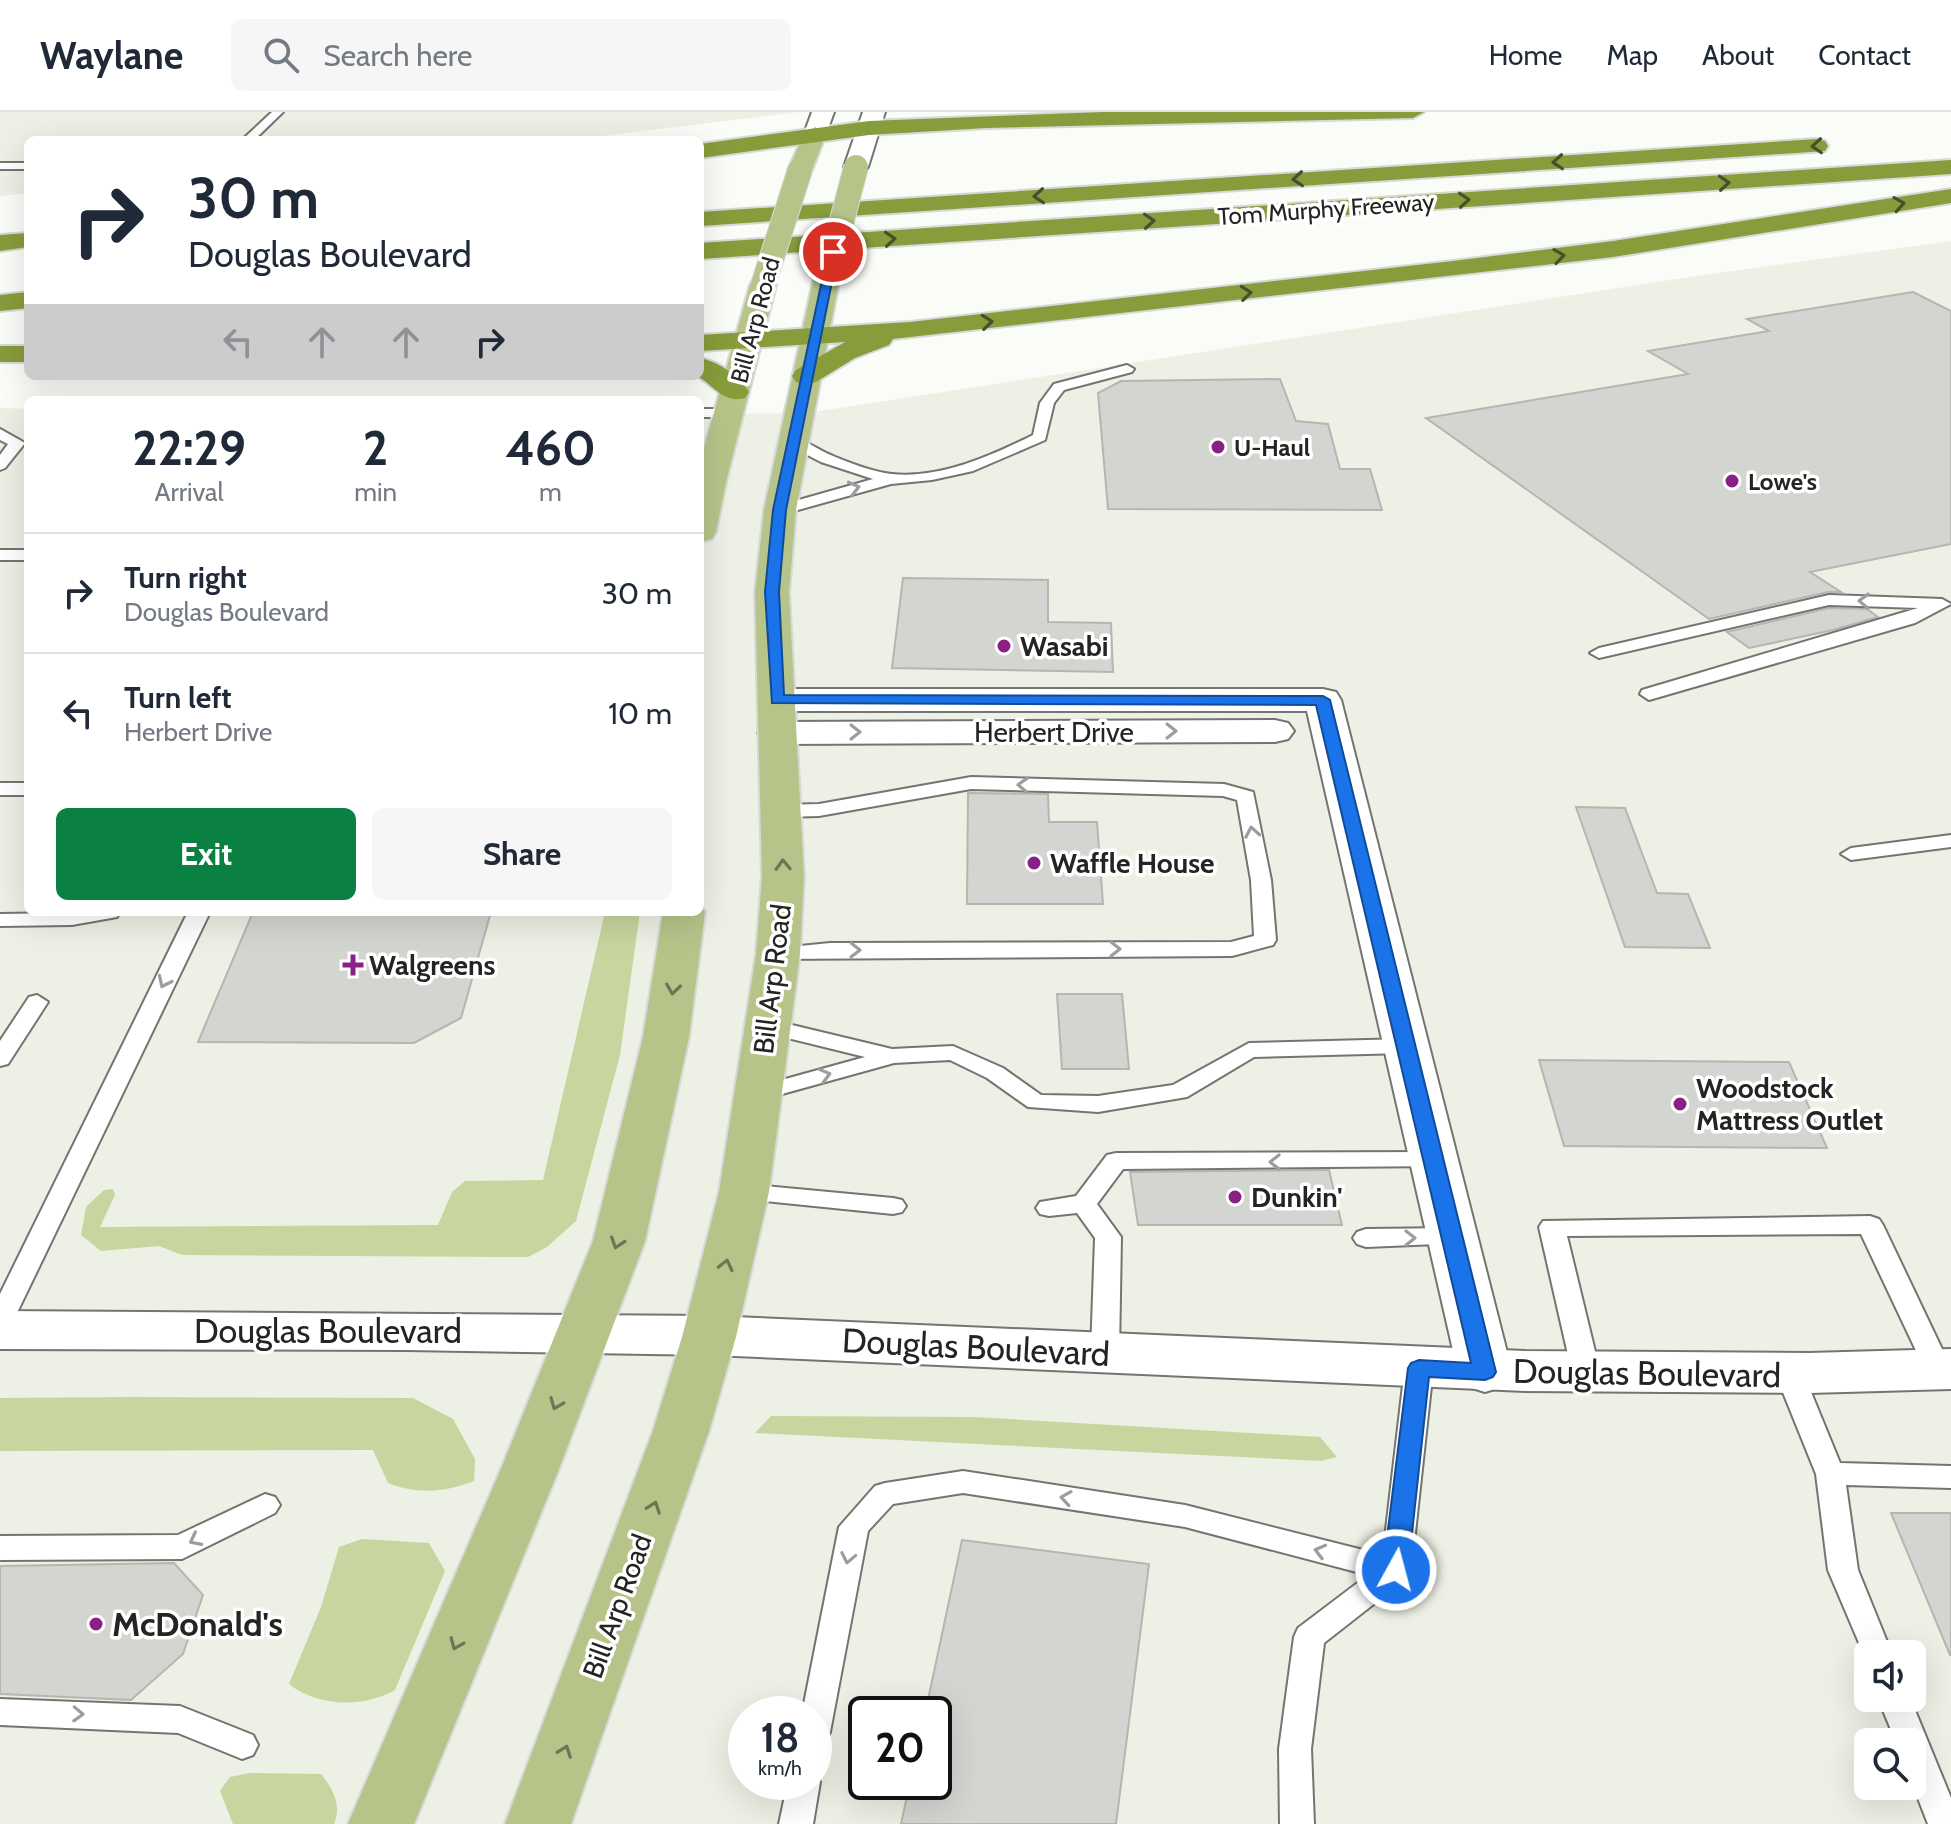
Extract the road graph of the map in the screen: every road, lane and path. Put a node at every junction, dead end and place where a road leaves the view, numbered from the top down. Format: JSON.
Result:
{"nodes":[{"id":1,"x":278,"y":112,"type":"edge"},
{"id":2,"x":823,"y":112,"type":"edge"},
{"id":3,"x":913,"y":112,"type":"edge"},
{"id":4,"x":1413,"y":112,"type":"edge"},
{"id":5,"x":871,"y":120,"type":"edge"},
{"id":6,"x":986,"y":121,"type":"junction"},
{"id":7,"x":252,"y":136,"type":"edge"},
{"id":8,"x":1845,"y":144,"type":"dead end"},
{"id":9,"x":704,"y":150,"type":"edge"},
{"id":10,"x":808,"y":152,"type":"junction"},
{"id":11,"x":0,"y":166,"type":"edge"},
{"id":12,"x":24,"y":166,"type":"edge"},
{"id":13,"x":856,"y":167,"type":"junction"},
{"id":14,"x":1951,"y":167,"type":"edge"},
{"id":15,"x":1951,"y":196,"type":"edge"},
{"id":16,"x":704,"y":219,"type":"edge"},
{"id":17,"x":24,"y":240,"type":"edge"},
{"id":18,"x":0,"y":243,"type":"edge"},
{"id":19,"x":704,"y":251,"type":"edge"},
{"id":20,"x":24,"y":264,"type":"edge"},
{"id":21,"x":0,"y":266,"type":"edge"},
{"id":22,"x":24,"y":300,"type":"edge"},
{"id":23,"x":0,"y":303,"type":"edge"},
{"id":24,"x":910,"y":330,"type":"junction"},
{"id":25,"x":815,"y":334,"type":"junction"},
{"id":26,"x":749,"y":340,"type":"junction"},
{"id":27,"x":704,"y":343,"type":"edge"},
{"id":28,"x":0,"y":354,"type":"edge"},
{"id":29,"x":24,"y":354,"type":"edge"},
{"id":30,"x":704,"y":368,"type":"edge"},
{"id":31,"x":1127,"y":369,"type":"dead end"},
{"id":32,"x":806,"y":376,"type":"junction"},
{"id":33,"x":721,"y":406,"type":"edge"},
{"id":34,"x":0,"y":434,"type":"edge"},
{"id":35,"x":793,"y":442,"type":"junction"},
{"id":36,"x":0,"y":465,"type":"edge"},
{"id":37,"x":890,"y":479,"type":"junction"},
{"id":38,"x":704,"y":488,"type":"edge"},
{"id":39,"x":780,"y":510,"type":"junction"},
{"id":40,"x":0,"y":555,"type":"edge"},
{"id":41,"x":24,"y":555,"type":"edge"},
{"id":42,"x":1946,"y":602,"type":"edge"},
{"id":43,"x":1599,"y":653,"type":"dead end"},
{"id":44,"x":1649,"y":694,"type":"dead end"},
{"id":45,"x":777,"y":716,"type":"junction"},
{"id":46,"x":0,"y":789,"type":"edge"},
{"id":47,"x":24,"y":789,"type":"edge"},
{"id":48,"x":781,"y":811,"type":"junction"},
{"id":49,"x":1951,"y":841,"type":"edge"},
{"id":50,"x":1851,"y":854,"type":"dead end"},
{"id":51,"x":88,"y":916,"type":"edge"},
{"id":52,"x":197,"y":916,"type":"edge"},
{"id":53,"x":683,"y":916,"type":"edge"},
{"id":54,"x":0,"y":920,"type":"edge"},
{"id":55,"x":778,"y":954,"type":"junction"},
{"id":56,"x":37,"y":1002,"type":"dead end"},
{"id":57,"x":767,"y":1026,"type":"junction"},
{"id":58,"x":1406,"y":1046,"type":"junction"},
{"id":59,"x":893,"y":1056,"type":"junction"},
{"id":60,"x":0,"y":1059,"type":"edge"},
{"id":61,"x":757,"y":1094,"type":"junction"},
{"id":62,"x":1434,"y":1160,"type":"junction"},
{"id":63,"x":744,"y":1192,"type":"junction"},
{"id":64,"x":1084,"y":1204,"type":"junction"},
{"id":65,"x":893,"y":1206,"type":"dead end"},
{"id":66,"x":1049,"y":1208,"type":"dead end"},
{"id":67,"x":1453,"y":1237,"type":"junction"},
{"id":68,"x":1366,"y":1238,"type":"dead end"},
{"id":69,"x":0,"y":1321,"type":"edge"},
{"id":70,"x":0,"y":1330,"type":"edge"},
{"id":71,"x":585,"y":1332,"type":"junction"},
{"id":72,"x":709,"y":1337,"type":"junction"},
{"id":73,"x":1105,"y":1353,"type":"junction"},
{"id":74,"x":1419,"y":1368,"type":"junction"},
{"id":75,"x":1945,"y":1369,"type":"edge"},
{"id":76,"x":1485,"y":1372,"type":"junction"},
{"id":77,"x":1586,"y":1372,"type":"junction"},
{"id":78,"x":1790,"y":1375,"type":"junction"},
{"id":79,"x":1830,"y":1474,"type":"junction"},
{"id":80,"x":1951,"y":1477,"type":"edge"},
{"id":81,"x":265,"y":1505,"type":"dead end"},
{"id":82,"x":0,"y":1548,"type":"edge"},
{"id":83,"x":1396,"y":1570,"type":"junction"},
{"id":84,"x":1871,"y":1640,"type":"edge"},
{"id":85,"x":821,"y":1696,"type":"edge"},
{"id":86,"x":0,"y":1712,"type":"edge"},
{"id":87,"x":242,"y":1745,"type":"dead end"},
{"id":88,"x":1926,"y":1777,"type":"edge"},
{"id":89,"x":801,"y":1800,"type":"edge"},
{"id":90,"x":381,"y":1824,"type":"edge"},
{"id":91,"x":538,"y":1824,"type":"edge"},
{"id":92,"x":796,"y":1824,"type":"edge"},
{"id":93,"x":1297,"y":1824,"type":"edge"},
{"id":94,"x":1945,"y":1824,"type":"edge"}],
"edges":[{"from":1,"to":7,"type":"lane"},
{"from":2,"to":10,"type":"main road","name":"Bill Arp Road"},
{"from":3,"to":6,"type":"highway"},
{"from":4,"to":6,"type":"highway"},
{"from":5,"to":6,"type":"highway"},
{"from":5,"to":10,"type":"highway"},
{"from":5,"to":13,"type":"main road","name":"Bill Arp Road"},
{"from":8,"to":16,"type":"highway","name":"Tom Murphy Freeway","one_way":true},
{"from":9,"to":10,"type":"highway"},
{"from":10,"to":13,"type":"highway"},
{"from":10,"to":26,"type":"main road","name":"Bill Arp Road","bridge":true},
{"from":11,"to":12,"type":"lane"},
{"from":13,"to":25,"type":"main road","name":"Bill Arp Road","bridge":true},
{"from":19,"to":14,"type":"highway","name":"Tom Murphy Freeway","one_way":true},
{"from":24,"to":15,"type":"highway","one_way":true},
{"from":17,"to":18,"type":"highway"},
{"from":20,"to":21,"type":"highway"},
{"from":22,"to":23,"type":"highway"},
{"from":24,"to":25,"type":"highway"},
{"from":24,"to":32,"type":"highway"},
{"from":25,"to":26,"type":"highway"},
{"from":25,"to":32,"type":"main road","name":"Bill Arp Road"},
{"from":26,"to":27,"type":"highway"},
{"from":26,"to":33,"type":"main road","name":"Bill Arp Road"},
{"from":28,"to":29,"type":"highway"},
{"from":30,"to":33,"type":"highway"},
{"from":31,"to":37,"type":"lane"},
{"from":32,"to":35,"type":"main road","name":"Bill Arp Road"},
{"from":33,"to":38,"type":"main road","name":"Bill Arp Road"},
{"from":34,"to":36,"type":"lane"},
{"from":35,"to":37,"type":"lane"},
{"from":35,"to":39,"type":"main road","name":"Bill Arp Road"},
{"from":39,"to":37,"type":"lane","one_way":true},
{"from":39,"to":45,"type":"main road","name":"Bill Arp Road"},
{"from":40,"to":41,"type":"lane"},
{"from":42,"to":43,"type":"lane","one_way":true},
{"from":42,"to":44,"type":"lane"},
{"from":45,"to":48,"type":"main road","name":"Bill Arp Road"},
{"from":45,"to":58,"type":"main road","name":"Herbert Drive"},
{"from":46,"to":47,"type":"lane"},
{"from":55,"to":48,"type":"main road","name":"Bill Arp Road","one_way":true},
{"from":55,"to":48,"type":"lane","one_way":true},
{"from":49,"to":50,"type":"lane"},
{"from":51,"to":54,"type":"lane"},
{"from":52,"to":69,"type":"lane","one_way":true},
{"from":53,"to":71,"type":"main road","one_way":true},
{"from":55,"to":57,"type":"main road","name":"Bill Arp Road"},
{"from":56,"to":60,"type":"lane"},
{"from":57,"to":59,"type":"lane"},
{"from":57,"to":61,"type":"main road","name":"Bill Arp Road"},
{"from":58,"to":59,"type":"lane"},
{"from":58,"to":62,"type":"main road","name":"Herbert Drive"},
{"from":61,"to":59,"type":"lane","one_way":true},
{"from":61,"to":63,"type":"main road","name":"Bill Arp Road"},
{"from":62,"to":64,"type":"lane","one_way":true},
{"from":62,"to":67,"type":"main road","name":"Herbert Drive"},
{"from":63,"to":65,"type":"lane"},
{"from":72,"to":63,"type":"main road","name":"Bill Arp Road","one_way":true},
{"from":64,"to":66,"type":"lane"},
{"from":64,"to":73,"type":"lane"},
{"from":68,"to":67,"type":"lane","one_way":true},
{"from":67,"to":76,"type":"main road","name":"Herbert Drive"},
{"from":70,"to":71,"type":"main road","name":"Douglas Boulevard"},
{"from":71,"to":72,"type":"main road","name":"Douglas Boulevard"},
{"from":71,"to":90,"type":"main road","one_way":true},
{"from":72,"to":73,"type":"main road","name":"Douglas Boulevard"},
{"from":91,"to":72,"type":"main road","name":"Bill Arp Road","one_way":true},
{"from":73,"to":74,"type":"main road","name":"Douglas Boulevard"},
{"from":74,"to":76,"type":"main road","name":"Douglas Boulevard"},
{"from":74,"to":83,"type":"lane"},
{"from":75,"to":77,"type":"lane"},
{"from":75,"to":78,"type":"main road","name":"Douglas Boulevard"},
{"from":76,"to":77,"type":"main road","name":"Douglas Boulevard"},
{"from":77,"to":78,"type":"main road","name":"Douglas Boulevard"},
{"from":78,"to":79,"type":"lane"},
{"from":79,"to":80,"type":"lane"},
{"from":79,"to":84,"type":"lane"},
{"from":81,"to":82,"type":"lane","one_way":true},
{"from":83,"to":85,"type":"lane","one_way":true},
{"from":83,"to":93,"type":"lane"},
{"from":86,"to":87,"type":"lane","one_way":true},
{"from":88,"to":94,"type":"lane"},
{"from":89,"to":92,"type":"lane"}]}
